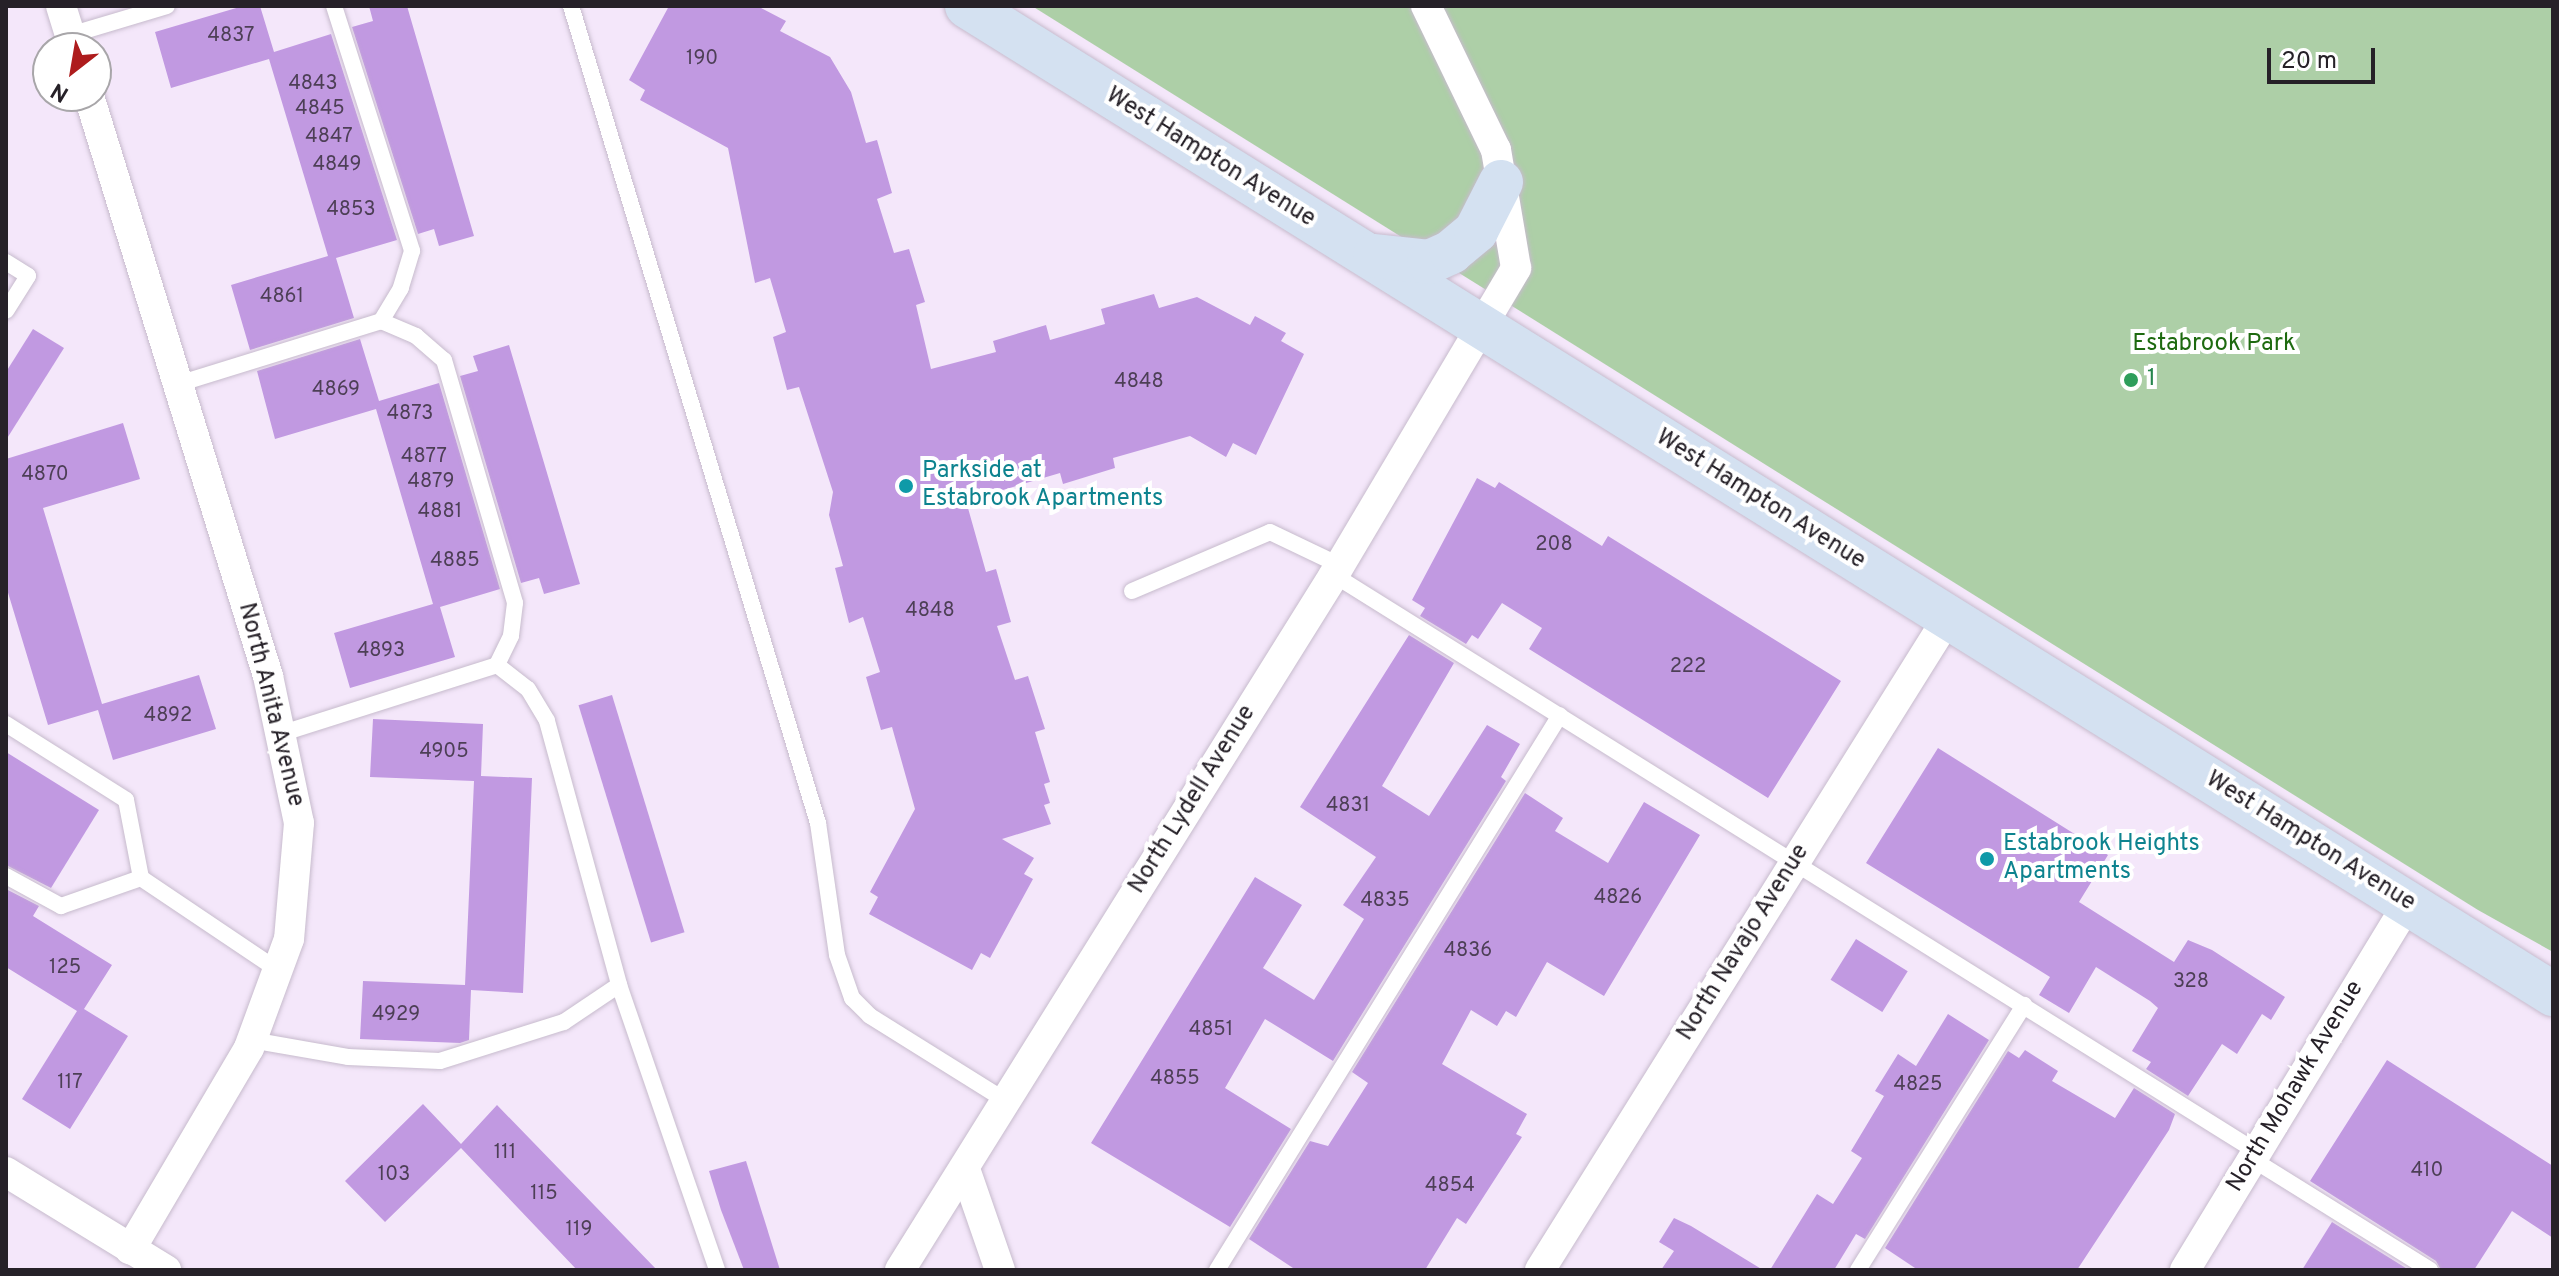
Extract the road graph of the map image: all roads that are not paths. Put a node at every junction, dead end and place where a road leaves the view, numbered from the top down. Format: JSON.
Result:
{"nodes":[{"id":1,"x":61,"y":6,"type":"edge"},
{"id":2,"x":167,"y":6,"type":"edge"},
{"id":3,"x":334,"y":6,"type":"edge"},
{"id":4,"x":571,"y":6,"type":"edge"},
{"id":5,"x":967,"y":6,"type":"edge"},
{"id":6,"x":1426,"y":6,"type":"edge"},
{"id":7,"x":69,"y":32,"type":"edge"},
{"id":8,"x":98,"y":32,"type":"edge"},
{"id":9,"x":94,"y":112,"type":"edge"},
{"id":10,"x":1501,"y":182,"type":"junction"},
{"id":11,"x":1358,"y":250,"type":"junction"},
{"id":12,"x":6,"y":262,"type":"edge"},
{"id":13,"x":6,"y":311,"type":"edge"},
{"id":14,"x":381,"y":321,"type":"junction"},
{"id":15,"x":1482,"y":328,"type":"junction"},
{"id":16,"x":178,"y":384,"type":"junction"},
{"id":17,"x":1336,"y":570,"type":"junction"},
{"id":18,"x":1132,"y":591,"type":"dead end"},
{"id":19,"x":1949,"y":616,"type":"junction"},
{"id":20,"x":497,"y":665,"type":"junction"},
{"id":21,"x":1560,"y":715,"type":"junction"},
{"id":22,"x":6,"y":724,"type":"edge"},
{"id":23,"x":280,"y":734,"type":"junction"},
{"id":24,"x":1796,"y":861,"type":"junction"},
{"id":25,"x":6,"y":876,"type":"edge"},
{"id":26,"x":141,"y":878,"type":"junction"},
{"id":27,"x":2408,"y":903,"type":"junction"},
{"id":28,"x":278,"y":970,"type":"junction"},
{"id":29,"x":619,"y":985,"type":"junction"},
{"id":30,"x":2553,"y":994,"type":"edge"},
{"id":31,"x":2024,"y":1005,"type":"junction"},
{"id":32,"x":251,"y":1040,"type":"junction"},
{"id":33,"x":1006,"y":1101,"type":"junction"},
{"id":34,"x":2254,"y":1156,"type":"junction"},
{"id":35,"x":965,"y":1169,"type":"junction"},
{"id":36,"x":6,"y":1172,"type":"edge"},
{"id":37,"x":130,"y":1250,"type":"junction"},
{"id":38,"x":166,"y":1270,"type":"edge"},
{"id":39,"x":717,"y":1270,"type":"edge"},
{"id":40,"x":900,"y":1270,"type":"edge"},
{"id":41,"x":1000,"y":1270,"type":"edge"},
{"id":42,"x":1217,"y":1270,"type":"edge"},
{"id":43,"x":1540,"y":1270,"type":"edge"},
{"id":44,"x":1858,"y":1270,"type":"edge"},
{"id":45,"x":2185,"y":1270,"type":"edge"},
{"id":46,"x":2430,"y":1270,"type":"edge"}],
"edges":[{"from":1,"to":7,"type":"street"},
{"from":2,"to":8,"type":"lane"},
{"from":3,"to":14,"type":"lane"},
{"from":4,"to":33,"type":"lane"},
{"from":5,"to":11,"type":"main road","name":"West Hampton Avenue"},
{"from":6,"to":10,"type":"street","name":"North Lydell Avenue"},
{"from":9,"to":16,"type":"street","name":"North Anita Avenue"},
{"from":10,"to":11,"type":"main road"},
{"from":10,"to":15,"type":"street","name":"North Lydell Avenue"},
{"from":11,"to":15,"type":"main road","name":"West Hampton Avenue"},
{"from":12,"to":13,"type":"lane"},
{"from":14,"to":16,"type":"lane"},
{"from":14,"to":20,"type":"lane"},
{"from":15,"to":17,"type":"street","name":"North Lydell Avenue"},
{"from":15,"to":19,"type":"main road","name":"West Hampton Avenue"},
{"from":16,"to":23,"type":"street","name":"North Anita Avenue"},
{"from":17,"to":18,"type":"lane"},
{"from":17,"to":21,"type":"lane"},
{"from":17,"to":33,"type":"street","name":"North Lydell Avenue"},
{"from":19,"to":24,"type":"street","name":"North Navajo Avenue"},
{"from":19,"to":27,"type":"main road","name":"West Hampton Avenue"},
{"from":20,"to":23,"type":"lane"},
{"from":20,"to":29,"type":"lane"},
{"from":21,"to":24,"type":"lane"},
{"from":21,"to":42,"type":"lane"},
{"from":22,"to":26,"type":"lane"},
{"from":23,"to":28,"type":"street","name":"North Anita Avenue"},
{"from":24,"to":31,"type":"lane"},
{"from":24,"to":43,"type":"street","name":"North Navajo Avenue"},
{"from":25,"to":26,"type":"lane"},
{"from":26,"to":28,"type":"lane"},
{"from":27,"to":30,"type":"main road","name":"West Hampton Avenue"},
{"from":27,"to":34,"type":"street","name":"North Mohawk Avenue"},
{"from":28,"to":32,"type":"street","name":"North Anita Avenue"},
{"from":29,"to":32,"type":"lane"},
{"from":29,"to":39,"type":"lane"},
{"from":31,"to":34,"type":"lane"},
{"from":31,"to":44,"type":"lane"},
{"from":32,"to":37,"type":"street","name":"North Anita Avenue"},
{"from":33,"to":35,"type":"street","name":"North Lydell Avenue"},
{"from":34,"to":45,"type":"street","name":"North Mohawk Avenue"},
{"from":34,"to":46,"type":"lane"},
{"from":35,"to":40,"type":"street","name":"North Lydell Avenue"},
{"from":35,"to":41,"type":"street"},
{"from":36,"to":37,"type":"street"},
{"from":37,"to":38,"type":"street"}]}
